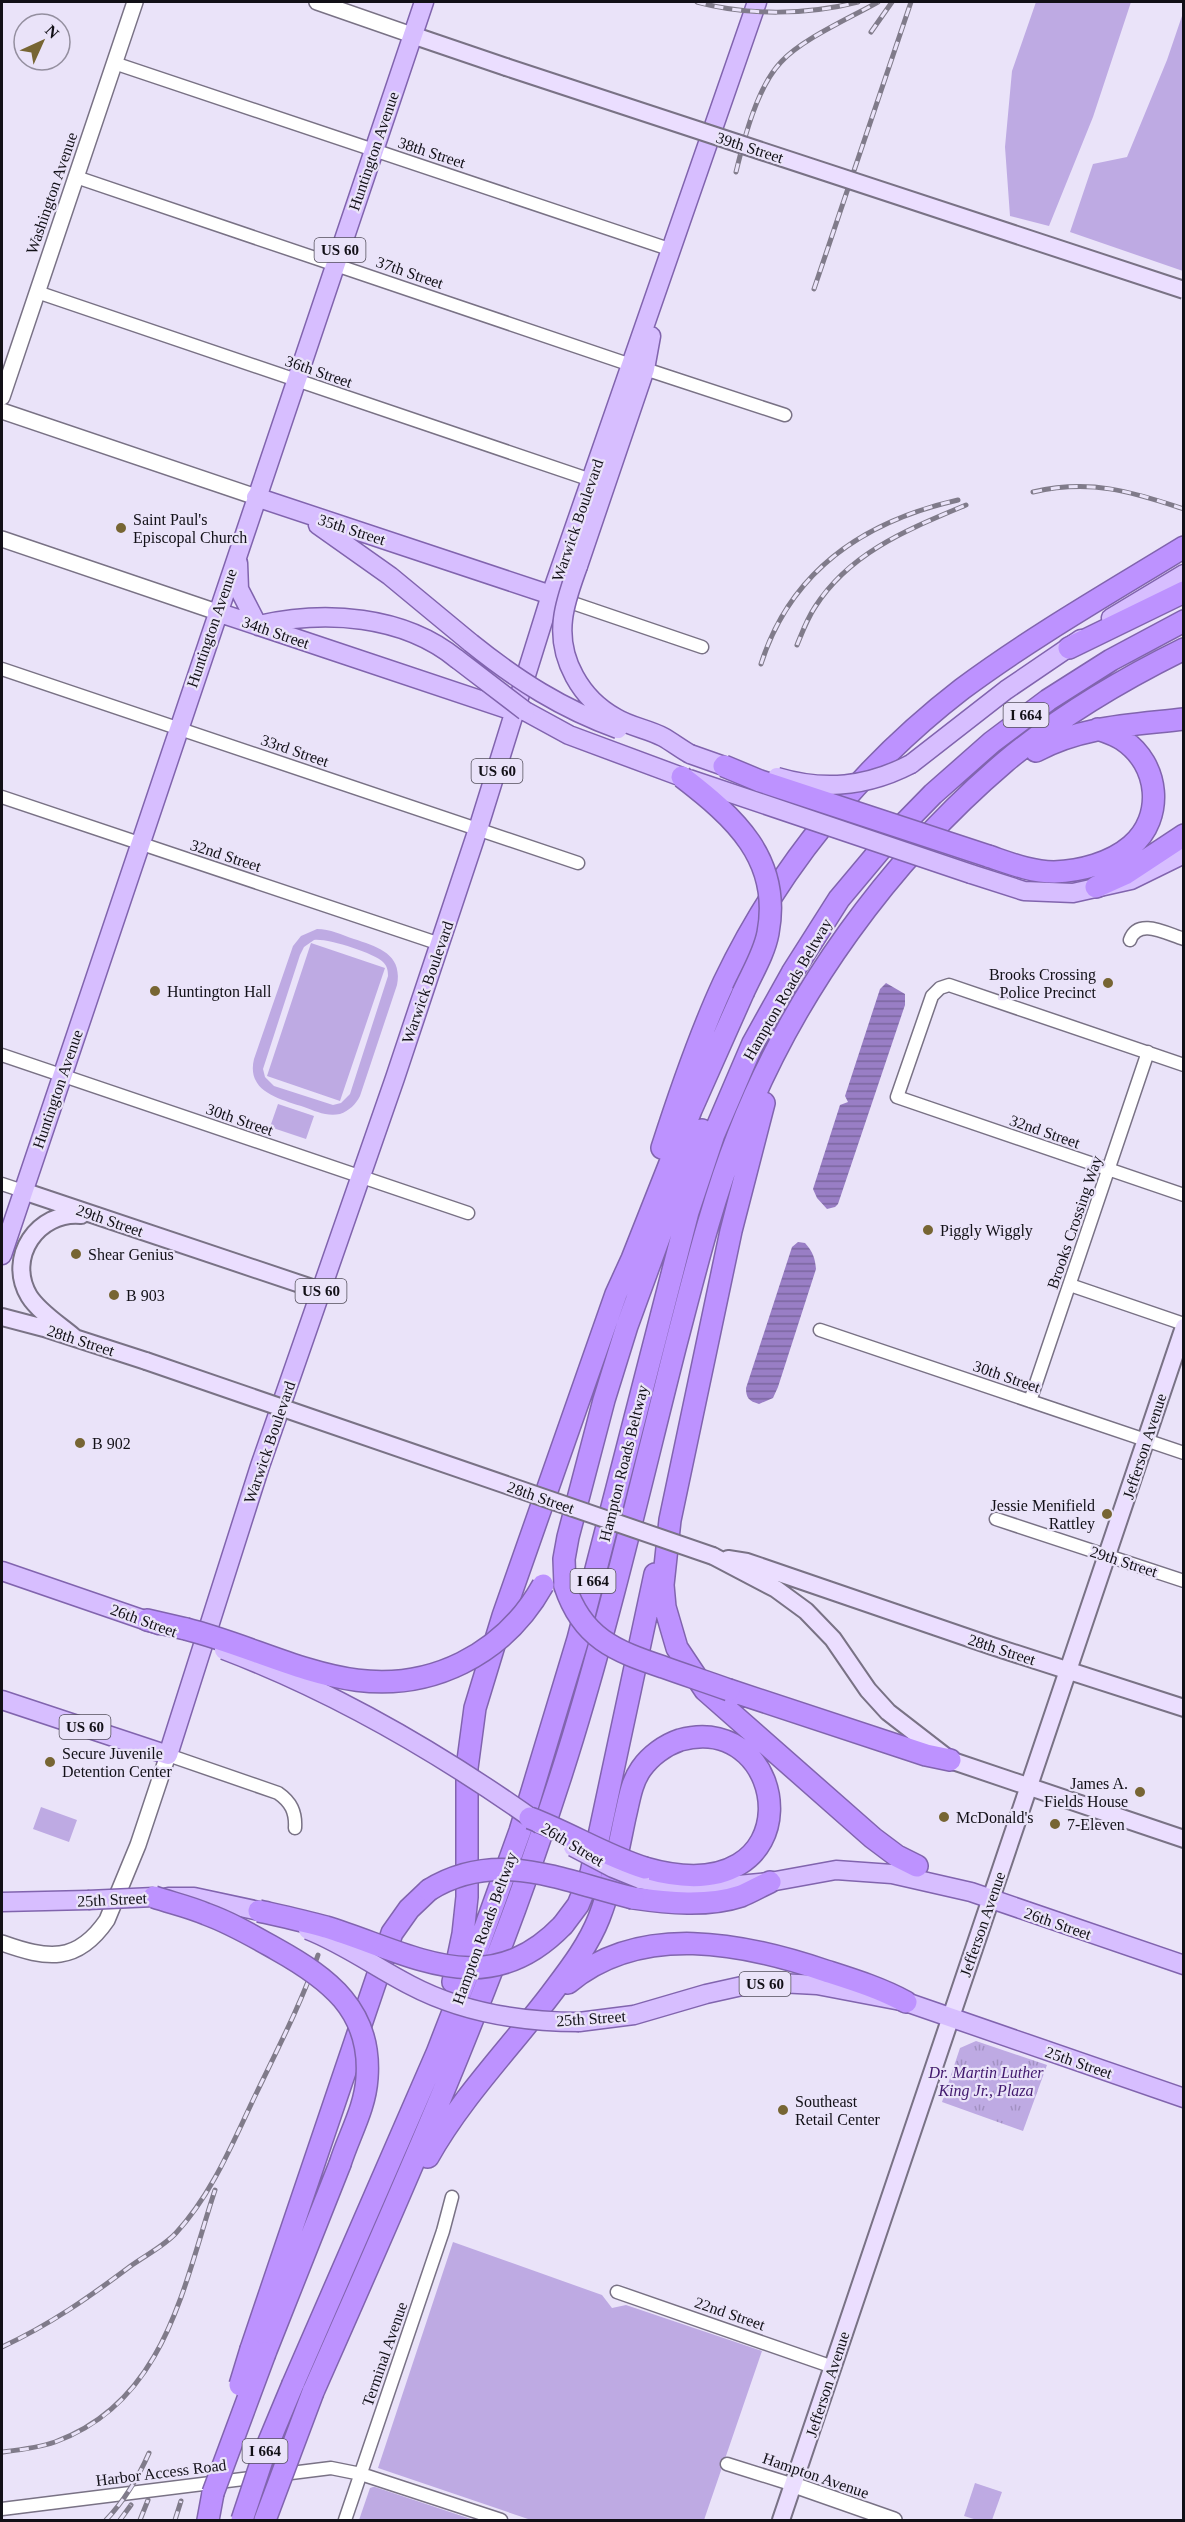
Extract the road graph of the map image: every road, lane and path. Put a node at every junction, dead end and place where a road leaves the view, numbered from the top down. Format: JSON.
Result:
{"nodes":[{"id":1,"x":135,"y":2,"type":"edge"},
{"id":2,"x":317,"y":2,"type":"edge"},
{"id":3,"x":424,"y":2,"type":"edge"},
{"id":4,"x":757,"y":2,"type":"edge"},
{"id":5,"x":412,"y":35,"type":"junction"},
{"id":6,"x":114,"y":63,"type":"junction"},
{"id":7,"x":373,"y":150,"type":"junction"},
{"id":8,"x":76,"y":177,"type":"junction"},
{"id":9,"x":672,"y":250,"type":"junction"},
{"id":10,"x":335,"y":265,"type":"junction"},
{"id":11,"x":1184,"y":290,"type":"edge"},
{"id":12,"x":37,"y":292,"type":"junction"},
{"id":13,"x":638,"y":367,"type":"junction"},
{"id":14,"x":296,"y":380,"type":"junction"},
{"id":15,"x":2,"y":397,"type":"edge"},
{"id":16,"x":2,"y":411,"type":"edge"},
{"id":17,"x":785,"y":415,"type":"dead end"},
{"id":18,"x":591,"y":480,"type":"junction"},
{"id":19,"x":256,"y":497,"type":"junction"},
{"id":20,"x":297,"y":511,"type":"junction"},
{"id":21,"x":2,"y":539,"type":"edge"},
{"id":22,"x":1184,"y":547,"type":"edge"},
{"id":23,"x":238,"y":548,"type":"junction"},
{"id":24,"x":1184,"y":574,"type":"edge"},
{"id":25,"x":1184,"y":592,"type":"edge"},
{"id":26,"x":551,"y":595,"type":"junction"},
{"id":27,"x":218,"y":612,"type":"junction"},
{"id":28,"x":1184,"y":621,"type":"edge"},
{"id":29,"x":258,"y":626,"type":"junction"},
{"id":30,"x":702,"y":647,"type":"dead end"},
{"id":31,"x":1069,"y":648,"type":"junction"},
{"id":32,"x":1184,"y":649,"type":"edge"},
{"id":33,"x":2,"y":669,"type":"edge"},
{"id":34,"x":516,"y":712,"type":"junction"},
{"id":35,"x":1184,"y":719,"type":"edge"},
{"id":36,"x":177,"y":728,"type":"junction"},
{"id":37,"x":1098,"y":729,"type":"junction"},
{"id":38,"x":690,"y":754,"type":"junction"},
{"id":39,"x":724,"y":766,"type":"junction"},
{"id":40,"x":682,"y":777,"type":"junction"},
{"id":41,"x":2,"y":797,"type":"edge"},
{"id":42,"x":968,"y":798,"type":"junction"},
{"id":43,"x":478,"y":829,"type":"junction"},
{"id":44,"x":1184,"y":835,"type":"edge"},
{"id":45,"x":140,"y":844,"type":"junction"},
{"id":46,"x":1184,"y":854,"type":"edge"},
{"id":47,"x":578,"y":864,"type":"dead end"},
{"id":48,"x":1096,"y":888,"type":"junction"},
{"id":49,"x":839,"y":899,"type":"junction"},
{"id":50,"x":1184,"y":939,"type":"edge"},
{"id":51,"x":1130,"y":940,"type":"dead end"},
{"id":52,"x":440,"y":944,"type":"junction"},
{"id":53,"x":796,"y":1015,"type":"junction"},
{"id":54,"x":1148,"y":1052,"type":"junction"},
{"id":55,"x":2,"y":1055,"type":"edge"},
{"id":56,"x":1184,"y":1065,"type":"edge"},
{"id":57,"x":61,"y":1075,"type":"junction"},
{"id":58,"x":1109,"y":1170,"type":"junction"},
{"id":59,"x":361,"y":1176,"type":"junction"},
{"id":60,"x":2,"y":1184,"type":"edge"},
{"id":61,"x":23,"y":1191,"type":"junction"},
{"id":62,"x":1184,"y":1195,"type":"edge"},
{"id":63,"x":468,"y":1213,"type":"dead end"},
{"id":64,"x":99,"y":1216,"type":"junction"},
{"id":65,"x":2,"y":1255,"type":"edge"},
{"id":66,"x":1070,"y":1285,"type":"junction"},
{"id":67,"x":321,"y":1291,"type":"junction"},
{"id":68,"x":616,"y":1294,"type":"junction"},
{"id":69,"x":2,"y":1317,"type":"edge"},
{"id":70,"x":1184,"y":1326,"type":"edge"},
{"id":71,"x":820,"y":1330,"type":"dead end"},
{"id":72,"x":74,"y":1337,"type":"junction"},
{"id":73,"x":1030,"y":1401,"type":"junction"},
{"id":74,"x":1146,"y":1440,"type":"junction"},
{"id":75,"x":1184,"y":1453,"type":"edge"},
{"id":76,"x":579,"y":1490,"type":"junction"},
{"id":77,"x":996,"y":1519,"type":"dead end"},
{"id":78,"x":670,"y":1520,"type":"junction"},
{"id":79,"x":713,"y":1556,"type":"junction"},
{"id":80,"x":1107,"y":1556,"type":"junction"},
{"id":81,"x":2,"y":1570,"type":"edge"},
{"id":82,"x":1184,"y":1581,"type":"edge"},
{"id":83,"x":147,"y":1620,"type":"joint"},
{"id":84,"x":185,"y":1632,"type":"junction"},
{"id":85,"x":1068,"y":1670,"type":"junction"},
{"id":86,"x":2,"y":1700,"type":"edge"},
{"id":87,"x":1184,"y":1708,"type":"edge"},
{"id":88,"x":168,"y":1755,"type":"junction"},
{"id":89,"x":950,"y":1760,"type":"junction"},
{"id":90,"x":1029,"y":1787,"type":"junction"},
{"id":91,"x":530,"y":1818,"type":"joint"},
{"id":92,"x":295,"y":1828,"type":"dead end"},
{"id":93,"x":1184,"y":1839,"type":"edge"},
{"id":94,"x":917,"y":1866,"type":"joint"},
{"id":95,"x":639,"y":1882,"type":"junction"},
{"id":96,"x":770,"y":1882,"type":"joint"},
{"id":97,"x":970,"y":1892,"type":"junction"},
{"id":98,"x":154,"y":1897,"type":"junction"},
{"id":99,"x":991,"y":1899,"type":"junction"},
{"id":100,"x":2,"y":1902,"type":"edge"},
{"id":101,"x":259,"y":1911,"type":"junction"},
{"id":102,"x":2,"y":1943,"type":"edge"},
{"id":103,"x":1184,"y":1965,"type":"edge"},
{"id":104,"x":906,"y":2002,"type":"junction"},
{"id":105,"x":543,"y":2005,"type":"junction"},
{"id":106,"x":950,"y":2017,"type":"junction"},
{"id":107,"x":419,"y":2096,"type":"junction"},
{"id":108,"x":1184,"y":2097,"type":"edge"},
{"id":109,"x":452,"y":2197,"type":"dead end"},
{"id":110,"x":365,"y":2275,"type":"junction"},
{"id":111,"x":617,"y":2292,"type":"dead end"},
{"id":112,"x":258,"y":2351,"type":"junction"},
{"id":113,"x":832,"y":2367,"type":"junction"},
{"id":114,"x":727,"y":2464,"type":"dead end"},
{"id":115,"x":361,"y":2474,"type":"junction"},
{"id":116,"x":794,"y":2485,"type":"junction"},
{"id":117,"x":2,"y":2509,"type":"edge"},
{"id":118,"x":208,"y":2520,"type":"edge"},
{"id":119,"x":242,"y":2520,"type":"edge"},
{"id":120,"x":265,"y":2520,"type":"edge"},
{"id":121,"x":345,"y":2520,"type":"edge"},
{"id":122,"x":501,"y":2520,"type":"edge"},
{"id":123,"x":781,"y":2520,"type":"edge"},
{"id":124,"x":894,"y":2520,"type":"edge"}],
"edges":[{"from":1,"to":6,"type":"street","name":"Washington Avenue"},
{"from":2,"to":5,"type":"street","name":"39th Street"},
{"from":3,"to":5,"type":"main road","name":"Huntington Avenue","number":"US 60"},
{"from":4,"to":9,"type":"main road"},
{"from":5,"to":7,"type":"main road","name":"Huntington Avenue","number":"US 60"},
{"from":5,"to":11,"type":"main road","name":"39th Street","bridge":true},
{"from":6,"to":7,"type":"street","name":"38th Street"},
{"from":6,"to":8,"type":"street","name":"Washington Avenue"},
{"from":7,"to":9,"type":"street","name":"38th Street"},
{"from":7,"to":10,"type":"main road","name":"Huntington Avenue","number":"US 60"},
{"from":8,"to":10,"type":"street","name":"37th Street"},
{"from":8,"to":12,"type":"street","name":"Washington Avenue"},
{"from":9,"to":13,"type":"main road"},
{"from":10,"to":13,"type":"street","name":"37th Street"},
{"from":10,"to":14,"type":"main road","name":"Huntington Avenue","number":"US 60"},
{"from":12,"to":14,"type":"street","name":"36th Street"},
{"from":12,"to":15,"type":"street","name":"Washington Avenue"},
{"from":13,"to":17,"type":"street","name":"37th Street"},
{"from":13,"to":18,"type":"main road","name":"Warwick Boulevard","number":"US 60"},
{"from":13,"to":38,"type":"main road","bridge":true},
{"from":14,"to":18,"type":"street","name":"36th Street"},
{"from":14,"to":19,"type":"main road","name":"Huntington Avenue","number":"US 60"},
{"from":16,"to":19,"type":"street","name":"35th Street"},
{"from":18,"to":26,"type":"main road","name":"Warwick Boulevard","number":"US 60"},
{"from":19,"to":20,"type":"main road","name":"35th Street"},
{"from":19,"to":23,"type":"main road","name":"Huntington Avenue","number":"US 60"},
{"from":20,"to":26,"type":"main road","name":"35th Street"},
{"from":20,"to":38,"type":"main road","bridge":true},
{"from":21,"to":27,"type":"street","name":"34th Street"},
{"from":22,"to":68,"type":"highway"},
{"from":23,"to":27,"type":"main road","name":"Huntington Avenue","number":"US 60"},
{"from":23,"to":29,"type":"main road"},
{"from":24,"to":31,"type":"main road"},
{"from":25,"to":31,"type":"highway"},
{"from":26,"to":30,"type":"street","name":"35th Street"},
{"from":26,"to":34,"type":"main road","name":"Warwick Boulevard","number":"US 60"},
{"from":27,"to":29,"type":"main road","name":"34th Street"},
{"from":27,"to":36,"type":"main road","name":"Huntington Avenue","number":"US 60"},
{"from":28,"to":49,"type":"highway","name":"Hampton Roads Beltway","number":"I 664"},
{"from":29,"to":34,"type":"main road","name":"34th Street"},
{"from":29,"to":40,"type":"main road","bridge":true},
{"from":31,"to":39,"type":"main road","bridge":true},
{"from":32,"to":42,"type":"highway","name":"Hampton Roads Beltway","number":"I 664"},
{"from":33,"to":36,"type":"street","name":"33rd Street"},
{"from":34,"to":43,"type":"main road","name":"Warwick Boulevard","number":"US 60"},
{"from":35,"to":37,"type":"highway"},
{"from":36,"to":43,"type":"street","name":"33rd Street"},
{"from":36,"to":45,"type":"main road","name":"Huntington Avenue","number":"US 60"},
{"from":37,"to":39,"type":"highway","bridge":true},
{"from":37,"to":42,"type":"highway"},
{"from":38,"to":39,"type":"main road"},
{"from":40,"to":48,"type":"main road","bridge":true},
{"from":40,"to":68,"type":"highway","bridge":true},
{"from":41,"to":45,"type":"street","name":"32nd Street"},
{"from":42,"to":53,"type":"highway","name":"Hampton Roads Beltway","number":"I 664"},
{"from":43,"to":47,"type":"street","name":"33rd Street"},
{"from":43,"to":52,"type":"main road","name":"Warwick Boulevard","number":"US 60"},
{"from":44,"to":48,"type":"highway"},
{"from":45,"to":52,"type":"street","name":"32nd Street"},
{"from":45,"to":57,"type":"main road","name":"Huntington Avenue","number":"US 60"},
{"from":46,"to":48,"type":"main road"},
{"from":49,"to":76,"type":"highway"},
{"from":49,"to":107,"type":"highway","name":"Hampton Roads Beltway","number":"I 664"},
{"from":50,"to":51,"type":"street"},
{"from":52,"to":59,"type":"main road","name":"Warwick Boulevard","number":"US 60"},
{"from":53,"to":78,"type":"highway"},
{"from":53,"to":110,"type":"highway","name":"Hampton Roads Beltway","number":"I 664"},
{"from":54,"to":56,"type":"street"},
{"from":54,"to":58,"type":"street","name":"Brooks Crossing Way"},
{"from":54,"to":58,"type":"street","name":"32nd Street"},
{"from":55,"to":57,"type":"street","name":"30th Street"},
{"from":57,"to":59,"type":"street","name":"30th Street"},
{"from":57,"to":61,"type":"main road","name":"Huntington Avenue","number":"US 60"},
{"from":58,"to":62,"type":"street","name":"32nd Street"},
{"from":58,"to":66,"type":"street","name":"Brooks Crossing Way"},
{"from":59,"to":63,"type":"street","name":"30th Street"},
{"from":59,"to":67,"type":"main road","name":"Warwick Boulevard","number":"US 60"},
{"from":60,"to":61,"type":"street","name":"29th Street"},
{"from":61,"to":64,"type":"main road","name":"29th Street"},
{"from":61,"to":65,"type":"main road","name":"Huntington Avenue","number":"US 60"},
{"from":64,"to":67,"type":"main road","name":"29th Street"},
{"from":64,"to":72,"type":"main road"},
{"from":66,"to":70,"type":"street"},
{"from":66,"to":73,"type":"street","name":"Brooks Crossing Way"},
{"from":67,"to":88,"type":"main road","name":"Warwick Boulevard","number":"US 60"},
{"from":68,"to":107,"type":"highway"},
{"from":69,"to":72,"type":"main road","name":"28th Street"},
{"from":70,"to":74,"type":"main road","name":"Jefferson Avenue"},
{"from":71,"to":73,"type":"street","name":"30th Street"},
{"from":72,"to":79,"type":"main road","name":"28th Street","bridge":true},
{"from":73,"to":74,"type":"street","name":"30th Street"},
{"from":74,"to":75,"type":"street","name":"30th Street"},
{"from":74,"to":80,"type":"main road","name":"Jefferson Avenue"},
{"from":76,"to":84,"type":"highway","bridge":true},
{"from":76,"to":89,"type":"highway","bridge":true},
{"from":77,"to":80,"type":"street","name":"29th Street"},
{"from":78,"to":94,"type":"highway"},
{"from":78,"to":101,"type":"highway","bridge":true},
{"from":79,"to":85,"type":"main road","name":"28th Street"},
{"from":79,"to":89,"type":"main road"},
{"from":80,"to":82,"type":"street","name":"29th Street"},
{"from":80,"to":85,"type":"main road","name":"Jefferson Avenue"},
{"from":81,"to":83,"type":"main road","name":"26th Street"},
{"from":83,"to":84,"type":"highway"},
{"from":84,"to":91,"type":"main road","name":"26th Street","bridge":true},
{"from":85,"to":87,"type":"main road","name":"28th Street"},
{"from":85,"to":90,"type":"main road","name":"Jefferson Avenue"},
{"from":86,"to":88,"type":"main road","number":"US 60"},
{"from":88,"to":92,"type":"street"},
{"from":88,"to":102,"type":"street","name":"Warwick Boulevard"},
{"from":89,"to":90,"type":"main road"},
{"from":90,"to":93,"type":"main road"},
{"from":90,"to":99,"type":"main road","name":"Jefferson Avenue"},
{"from":91,"to":95,"type":"highway","bridge":true},
{"from":94,"to":97,"type":"main road"},
{"from":95,"to":96,"type":"highway"},
{"from":95,"to":105,"type":"highway"},
{"from":95,"to":112,"type":"highway","bridge":true},
{"from":96,"to":97,"type":"main road","name":"26th Street"},
{"from":97,"to":99,"type":"main road","name":"26th Street"},
{"from":98,"to":100,"type":"main road","name":"25th Street","number":"US 60","bridge":true},
{"from":98,"to":101,"type":"main road","name":"25th Street","number":"US 60","bridge":true},
{"from":98,"to":112,"type":"highway","bridge":true},
{"from":99,"to":103,"type":"main road","name":"26th Street"},
{"from":99,"to":106,"type":"main road","name":"Jefferson Avenue"},
{"from":101,"to":104,"type":"main road","name":"25th Street","number":"US 60","bridge":true},
{"from":104,"to":105,"type":"highway"},
{"from":104,"to":106,"type":"main road","name":"25th Street","number":"US 60"},
{"from":105,"to":110,"type":"highway"},
{"from":106,"to":108,"type":"main road","name":"25th Street","number":"US 60"},
{"from":106,"to":113,"type":"main road","name":"Jefferson Avenue"},
{"from":107,"to":119,"type":"highway","name":"Hampton Roads Beltway","number":"I 664","bridge":true},
{"from":109,"to":115,"type":"street","name":"Terminal Avenue"},
{"from":110,"to":120,"type":"highway","name":"Hampton Roads Beltway","number":"I 664","bridge":true},
{"from":111,"to":113,"type":"street","name":"22nd Street"},
{"from":112,"to":118,"type":"highway","bridge":true},
{"from":113,"to":116,"type":"main road","name":"Jefferson Avenue"},
{"from":114,"to":116,"type":"street","name":"Hampton Avenue"},
{"from":115,"to":117,"type":"street","name":"Harbor Access Road"},
{"from":115,"to":121,"type":"street","name":"Terminal Avenue"},
{"from":115,"to":122,"type":"street","name":"Harbor Access Road"},
{"from":116,"to":123,"type":"main road","name":"Jefferson Avenue"},
{"from":116,"to":124,"type":"street","name":"Hampton Avenue"}]}
